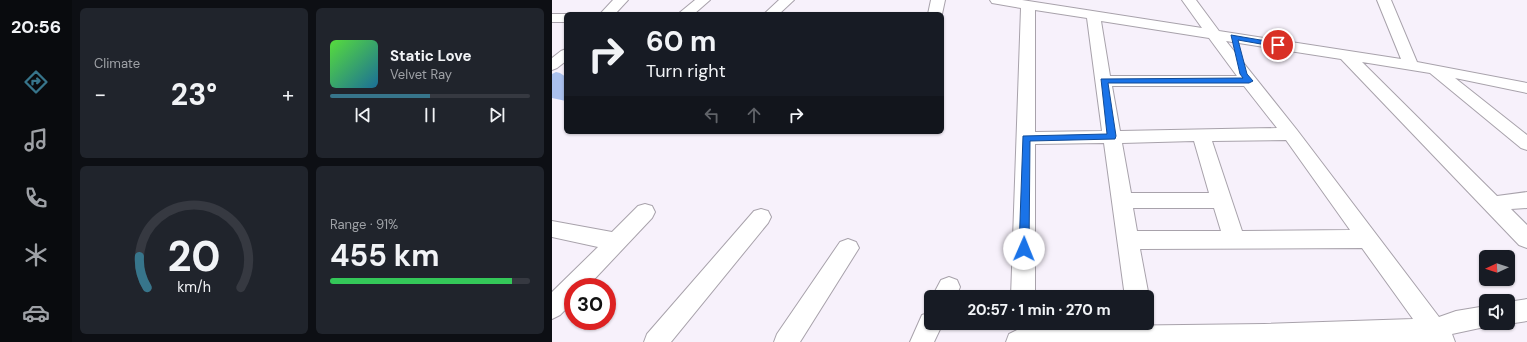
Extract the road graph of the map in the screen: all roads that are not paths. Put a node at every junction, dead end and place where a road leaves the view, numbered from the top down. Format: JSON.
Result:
{"nodes":[{"id":1,"x":621,"y":0,"type":"edge"},
{"id":2,"x":703,"y":0,"type":"edge"},
{"id":3,"x":787,"y":0,"type":"edge"},
{"id":4,"x":938,"y":0,"type":"edge"},
{"id":5,"x":997,"y":0,"type":"edge"},
{"id":6,"x":1189,"y":0,"type":"edge"},
{"id":7,"x":1205,"y":0,"type":"edge"},
{"id":8,"x":1384,"y":0,"type":"edge"},
{"id":9,"x":1028,"y":5,"type":"junction"},
{"id":10,"x":609,"y":12,"type":"edge"},
{"id":11,"x":688,"y":12,"type":"edge"},
{"id":12,"x":773,"y":12,"type":"edge"},
{"id":13,"x":935,"y":12,"type":"edge"},
{"id":14,"x":1093,"y":15,"type":"junction"},
{"id":15,"x":552,"y":18,"type":"edge"},
{"id":16,"x":564,"y":18,"type":"edge"},
{"id":17,"x":1214,"y":34,"type":"junction"},
{"id":18,"x":1233,"y":37,"type":"junction"},
{"id":19,"x":1346,"y":55,"type":"junction"},
{"id":20,"x":564,"y":56,"type":"edge"},
{"id":21,"x":552,"y":65,"type":"edge"},
{"id":22,"x":1411,"y":65,"type":"junction"},
{"id":23,"x":1434,"y":69,"type":"junction"},
{"id":24,"x":1246,"y":77,"type":"junction"},
{"id":25,"x":1103,"y":81,"type":"junction"},
{"id":26,"x":1527,"y":88,"type":"edge"},
{"id":27,"x":1291,"y":134,"type":"junction"},
{"id":28,"x":1201,"y":135,"type":"junction"},
{"id":29,"x":1112,"y":136,"type":"junction"},
{"id":30,"x":1026,"y":138,"type":"junction"},
{"id":31,"x":1527,"y":144,"type":"edge"},
{"id":32,"x":1222,"y":200,"type":"junction"},
{"id":33,"x":1527,"y":200,"type":"edge"},
{"id":34,"x":1122,"y":201,"type":"junction"},
{"id":35,"x":1492,"y":204,"type":"junction"},
{"id":36,"x":645,"y":212,"type":"dead end"},
{"id":37,"x":760,"y":217,"type":"dead end"},
{"id":38,"x":552,"y":229,"type":"edge"},
{"id":39,"x":1369,"y":239,"type":"junction"},
{"id":40,"x":1527,"y":239,"type":"edge"},
{"id":41,"x":1128,"y":240,"type":"junction"},
{"id":42,"x":1234,"y":240,"type":"junction"},
{"id":43,"x":617,"y":242,"type":"junction"},
{"id":44,"x":848,"y":248,"type":"dead end"},
{"id":45,"x":1023,"y":290,"type":"edge"},
{"id":46,"x":1136,"y":290,"type":"edge"},
{"id":47,"x":552,"y":308,"type":"edge"},
{"id":48,"x":1527,"y":310,"type":"edge"},
{"id":49,"x":1515,"y":312,"type":"edge"},
{"id":50,"x":1479,"y":318,"type":"edge"},
{"id":51,"x":928,"y":330,"type":"edge"},
{"id":52,"x":1143,"y":334,"type":"edge"},
{"id":53,"x":1021,"y":336,"type":"edge"},
{"id":54,"x":1439,"y":336,"type":"edge"},
{"id":55,"x":1265,"y":339,"type":"edge"},
{"id":56,"x":656,"y":342,"type":"edge"},
{"id":57,"x":786,"y":342,"type":"edge"},
{"id":58,"x":922,"y":342,"type":"edge"}],
"edges":[{"from":1,"to":10,"type":"street"},
{"from":2,"to":11,"type":"street"},
{"from":3,"to":12,"type":"street"},
{"from":4,"to":13,"type":"street"},
{"from":5,"to":9,"type":"street"},
{"from":6,"to":17,"type":"street"},
{"from":7,"to":18,"type":"street"},
{"from":8,"to":22,"type":"street"},
{"from":9,"to":14,"type":"street"},
{"from":9,"to":30,"type":"street"},
{"from":14,"to":17,"type":"street"},
{"from":14,"to":25,"type":"street"},
{"from":15,"to":16,"type":"street"},
{"from":17,"to":18,"type":"street"},
{"from":17,"to":24,"type":"street"},
{"from":18,"to":19,"type":"street"},
{"from":18,"to":24,"type":"street"},
{"from":19,"to":22,"type":"street"},
{"from":19,"to":35,"type":"street"},
{"from":20,"to":21,"type":"street"},
{"from":22,"to":23,"type":"street"},
{"from":23,"to":26,"type":"street"},
{"from":23,"to":31,"type":"street"},
{"from":24,"to":25,"type":"street"},
{"from":24,"to":27,"type":"street"},
{"from":25,"to":29,"type":"street"},
{"from":27,"to":28,"type":"street"},
{"from":27,"to":39,"type":"street"},
{"from":28,"to":29,"type":"street"},
{"from":28,"to":32,"type":"street"},
{"from":29,"to":30,"type":"street"},
{"from":29,"to":34,"type":"street"},
{"from":30,"to":45,"type":"street"},
{"from":32,"to":34,"type":"street"},
{"from":32,"to":42,"type":"street"},
{"from":33,"to":35,"type":"street"},
{"from":34,"to":41,"type":"street"},
{"from":35,"to":40,"type":"street"},
{"from":36,"to":43,"type":"street"},
{"from":37,"to":56,"type":"street"},
{"from":38,"to":43,"type":"street"},
{"from":39,"to":42,"type":"street"},
{"from":39,"to":54,"type":"street"},
{"from":41,"to":42,"type":"street"},
{"from":41,"to":46,"type":"street"},
{"from":43,"to":47,"type":"street"},
{"from":44,"to":57,"type":"street"},
{"from":48,"to":49,"type":"street"},
{"from":50,"to":54,"type":"street"},
{"from":51,"to":58,"type":"street"},
{"from":52,"to":53,"type":"street"},
{"from":52,"to":55,"type":"street"},
{"from":54,"to":55,"type":"street"}]}
